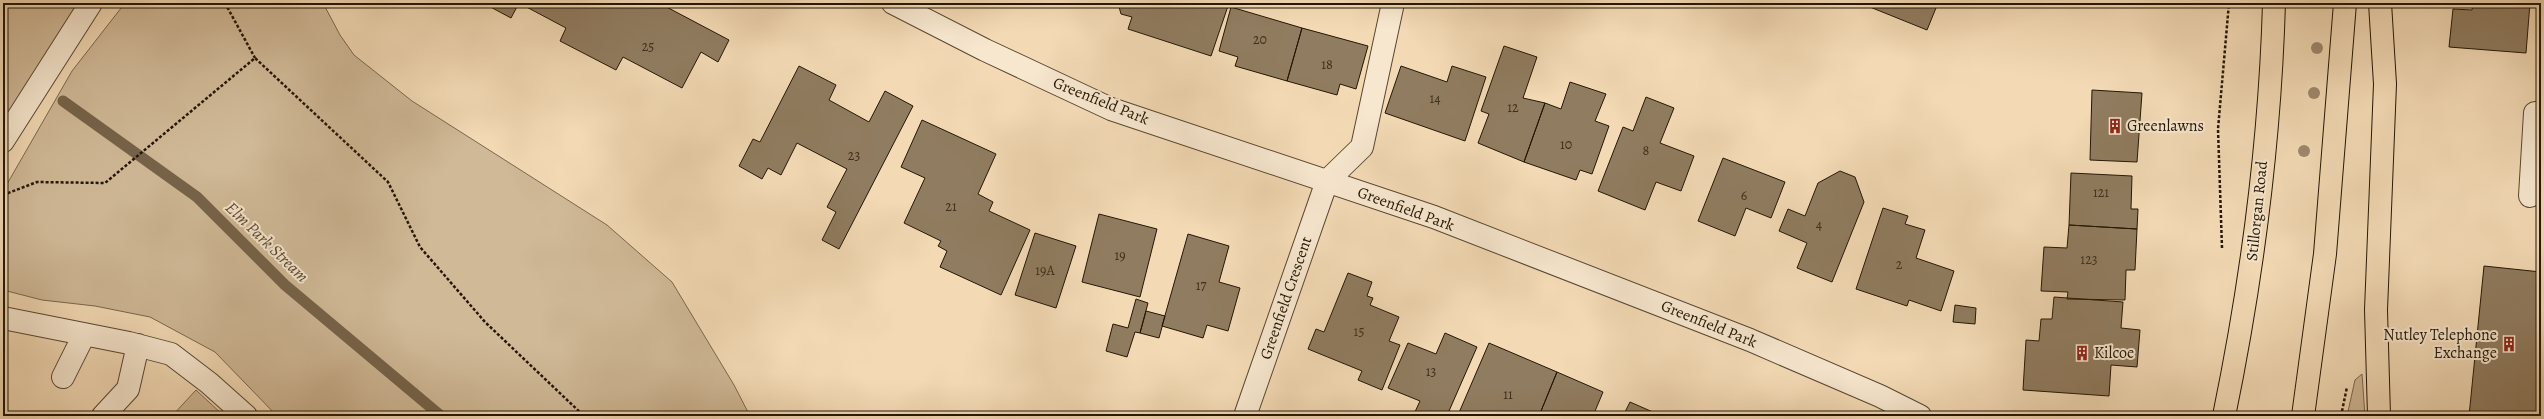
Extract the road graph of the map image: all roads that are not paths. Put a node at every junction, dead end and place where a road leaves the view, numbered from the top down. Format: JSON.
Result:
{"nodes":[{"id":1,"x":91,"y":3,"type":"edge"},
{"id":2,"x":893,"y":3,"type":"edge"},
{"id":3,"x":1393,"y":3,"type":"edge"},
{"id":4,"x":2274,"y":3,"type":"edge"},
{"id":5,"x":2345,"y":3,"type":"edge"},
{"id":6,"x":2380,"y":3,"type":"edge"},
{"id":7,"x":2541,"y":114,"type":"edge"},
{"id":8,"x":3,"y":141,"type":"edge"},
{"id":9,"x":1327,"y":181,"type":"junction"},
{"id":10,"x":2530,"y":196,"type":"dead end"},
{"id":11,"x":3,"y":318,"type":"edge"},
{"id":12,"x":84,"y":335,"type":"junction"},
{"id":13,"x":138,"y":345,"type":"junction"},
{"id":14,"x":63,"y":377,"type":"dead end"},
{"id":15,"x":103,"y":416,"type":"edge"},
{"id":16,"x":246,"y":416,"type":"edge"},
{"id":17,"x":1245,"y":416,"type":"edge"},
{"id":18,"x":1920,"y":416,"type":"edge"},
{"id":19,"x":2224,"y":416,"type":"edge"},
{"id":20,"x":2303,"y":416,"type":"edge"},
{"id":21,"x":2378,"y":416,"type":"edge"}],
"edges":[{"from":1,"to":8,"type":"street"},
{"from":2,"to":9,"type":"street","name":"Greenfield Park"},
{"from":3,"to":9,"type":"street"},
{"from":4,"to":19,"type":"main road","name":"Stillorgan Road"},
{"from":5,"to":20,"type":"main road"},
{"from":6,"to":21,"type":"main road"},
{"from":7,"to":10,"type":"street"},
{"from":9,"to":17,"type":"street","name":"Greenfield Crescent"},
{"from":9,"to":18,"type":"street","name":"Greenfield Park"},
{"from":11,"to":12,"type":"street"},
{"from":12,"to":13,"type":"street"},
{"from":12,"to":14,"type":"street"},
{"from":13,"to":15,"type":"street"},
{"from":13,"to":16,"type":"street"}]}
